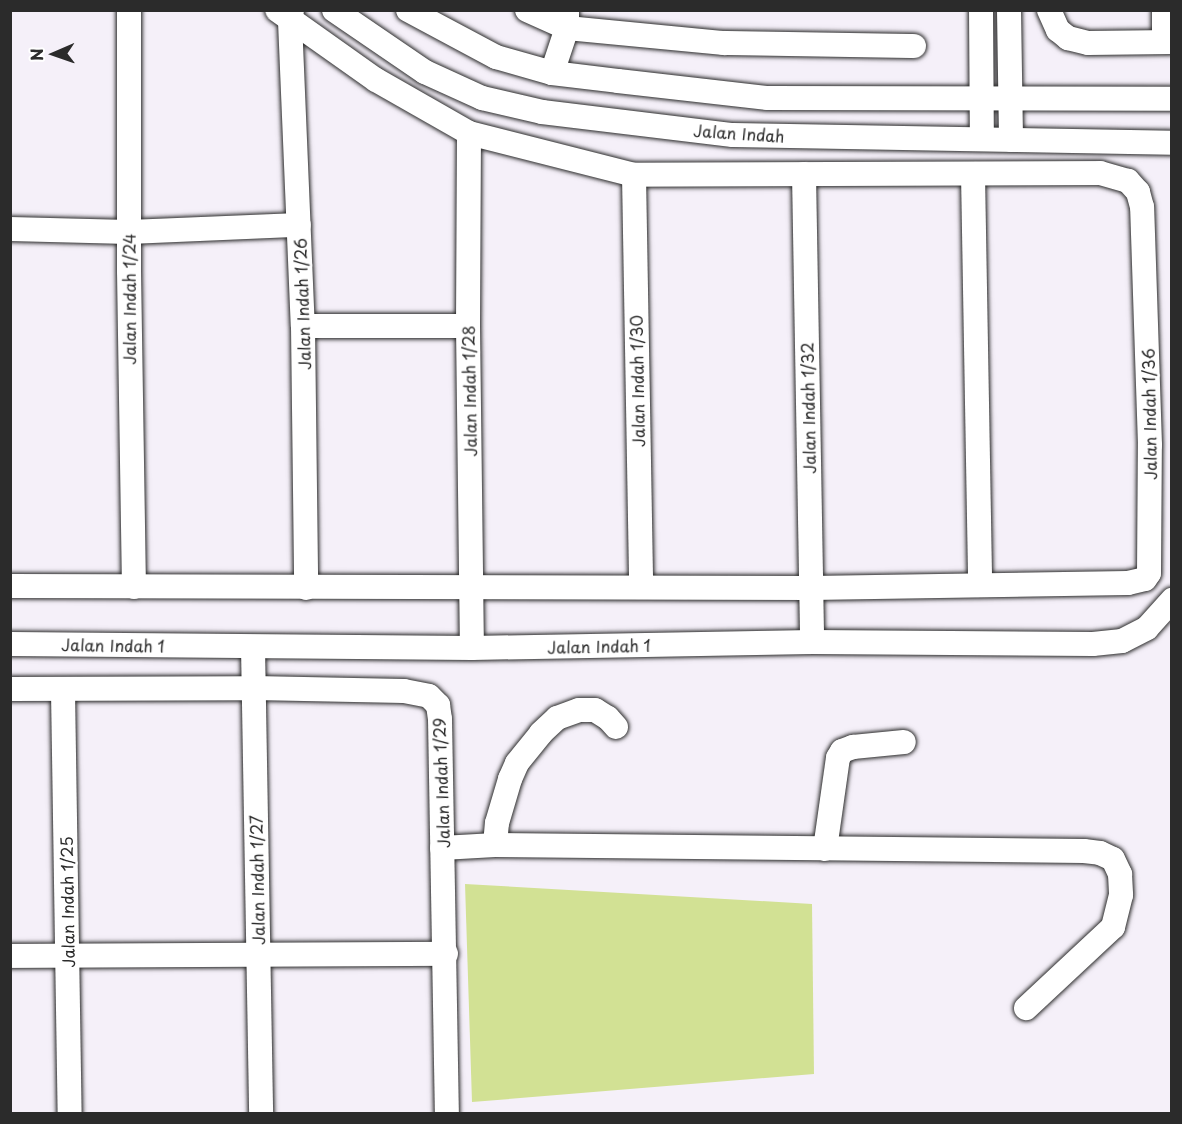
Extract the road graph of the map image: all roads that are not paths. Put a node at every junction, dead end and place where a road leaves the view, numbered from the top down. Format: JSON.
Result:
{"nodes":[{"id":1,"x":129,"y":10,"type":"edge"},
{"id":2,"x":334,"y":10,"type":"edge"},
{"id":3,"x":408,"y":10,"type":"edge"},
{"id":4,"x":527,"y":10,"type":"edge"},
{"id":5,"x":981,"y":10,"type":"edge"},
{"id":6,"x":1009,"y":10,"type":"edge"},
{"id":7,"x":1049,"y":10,"type":"edge"},
{"id":8,"x":1164,"y":10,"type":"edge"},
{"id":9,"x":286,"y":14,"type":"edge"},
{"id":10,"x":567,"y":19,"type":"edge"},
{"id":11,"x":1168,"y":42,"type":"edge"},
{"id":12,"x":914,"y":46,"type":"dead end"},
{"id":13,"x":552,"y":73,"type":"junction"},
{"id":14,"x":982,"y":98,"type":"junction"},
{"id":15,"x":1010,"y":98,"type":"junction"},
{"id":16,"x":1172,"y":99,"type":"edge"},
{"id":17,"x":469,"y":134,"type":"junction"},
{"id":18,"x":982,"y":139,"type":"junction"},
{"id":19,"x":1011,"y":140,"type":"junction"},
{"id":20,"x":1172,"y":143,"type":"edge"},
{"id":21,"x":804,"y":174,"type":"junction"},
{"id":22,"x":973,"y":174,"type":"junction"},
{"id":23,"x":634,"y":175,"type":"junction"},
{"id":24,"x":299,"y":225,"type":"junction"},
{"id":25,"x":10,"y":230,"type":"edge"},
{"id":26,"x":129,"y":232,"type":"junction"},
{"id":27,"x":303,"y":326,"type":"junction"},
{"id":28,"x":468,"y":326,"type":"junction"},
{"id":29,"x":980,"y":585,"type":"junction"},
{"id":30,"x":10,"y":586,"type":"edge"},
{"id":31,"x":641,"y":586,"type":"junction"},
{"id":32,"x":134,"y":587,"type":"junction"},
{"id":33,"x":306,"y":588,"type":"junction"},
{"id":34,"x":471,"y":588,"type":"junction"},
{"id":35,"x":812,"y":588,"type":"junction"},
{"id":36,"x":1172,"y":600,"type":"edge"},
{"id":37,"x":812,"y":642,"type":"junction"},
{"id":38,"x":10,"y":644,"type":"edge"},
{"id":39,"x":253,"y":646,"type":"junction"},
{"id":40,"x":472,"y":648,"type":"junction"},
{"id":41,"x":254,"y":688,"type":"junction"},
{"id":42,"x":10,"y":689,"type":"edge"},
{"id":43,"x":63,"y":691,"type":"junction"},
{"id":44,"x":616,"y":727,"type":"dead end"},
{"id":45,"x":904,"y":742,"type":"dead end"},
{"id":46,"x":495,"y":845,"type":"junction"},
{"id":47,"x":442,"y":848,"type":"junction"},
{"id":48,"x":825,"y":849,"type":"junction"},
{"id":49,"x":258,"y":954,"type":"junction"},
{"id":50,"x":446,"y":954,"type":"junction"},
{"id":51,"x":67,"y":955,"type":"junction"},
{"id":52,"x":10,"y":956,"type":"edge"},
{"id":53,"x":1026,"y":1008,"type":"dead end"},
{"id":54,"x":70,"y":1113,"type":"edge"},
{"id":55,"x":261,"y":1113,"type":"edge"},
{"id":56,"x":447,"y":1113,"type":"edge"}],
"edges":[{"from":1,"to":26,"type":"street","name":"Jalan Indah 1/24"},
{"from":2,"to":18,"type":"street","name":"Jalan Indah"},
{"from":3,"to":13,"type":"street"},
{"from":4,"to":10,"type":"street"},
{"from":5,"to":14,"type":"street"},
{"from":6,"to":15,"type":"street"},
{"from":7,"to":11,"type":"street"},
{"from":8,"to":11,"type":"street"},
{"from":9,"to":17,"type":"street"},
{"from":9,"to":24,"type":"street","name":"Jalan Indah 1/26"},
{"from":10,"to":12,"type":"street"},
{"from":10,"to":13,"type":"street"},
{"from":13,"to":14,"type":"street"},
{"from":14,"to":15,"type":"street"},
{"from":14,"to":18,"type":"street"},
{"from":15,"to":16,"type":"street"},
{"from":15,"to":19,"type":"street"},
{"from":17,"to":23,"type":"street"},
{"from":17,"to":28,"type":"street","name":"Jalan Indah 1/28"},
{"from":18,"to":19,"type":"street","name":"Jalan Indah"},
{"from":19,"to":20,"type":"street","name":"Jalan Indah"},
{"from":21,"to":22,"type":"street"},
{"from":21,"to":23,"type":"street"},
{"from":21,"to":35,"type":"street","name":"Jalan Indah 1/32"},
{"from":22,"to":29,"type":"street"},
{"from":22,"to":29,"type":"street","name":"Jalan Indah 1/36"},
{"from":23,"to":31,"type":"street","name":"Jalan Indah 1/30"},
{"from":24,"to":26,"type":"street"},
{"from":24,"to":27,"type":"street","name":"Jalan Indah 1/26"},
{"from":25,"to":26,"type":"street"},
{"from":26,"to":32,"type":"street","name":"Jalan Indah 1/24"},
{"from":27,"to":28,"type":"street"},
{"from":27,"to":33,"type":"street","name":"Jalan Indah 1/26"},
{"from":28,"to":34,"type":"street","name":"Jalan Indah 1/28"},
{"from":29,"to":35,"type":"street","name":"Jalan Indah 1/36"},
{"from":30,"to":32,"type":"street","name":"Jalan Indah 1/36"},
{"from":31,"to":34,"type":"street","name":"Jalan Indah 1/36"},
{"from":31,"to":35,"type":"street","name":"Jalan Indah 1/36"},
{"from":32,"to":33,"type":"street","name":"Jalan Indah 1/36"},
{"from":33,"to":34,"type":"street","name":"Jalan Indah 1/36"},
{"from":34,"to":40,"type":"street","name":"Jalan Indah 1/28"},
{"from":35,"to":37,"type":"street","name":"Jalan Indah 1/32"},
{"from":36,"to":37,"type":"street","name":"Jalan Indah 1"},
{"from":37,"to":40,"type":"street","name":"Jalan Indah 1"},
{"from":38,"to":39,"type":"street","name":"Jalan Indah 1"},
{"from":39,"to":40,"type":"street","name":"Jalan Indah 1"},
{"from":39,"to":41,"type":"street","name":"Jalan Indah 1/27"},
{"from":41,"to":43,"type":"street","name":"Jalan Indah 1/29"},
{"from":41,"to":47,"type":"street","name":"Jalan Indah 1/29"},
{"from":41,"to":49,"type":"street","name":"Jalan Indah 1/27"},
{"from":42,"to":43,"type":"street","name":"Jalan Indah 1/29"},
{"from":43,"to":51,"type":"street","name":"Jalan Indah 1/25"},
{"from":44,"to":46,"type":"street"},
{"from":45,"to":48,"type":"street"},
{"from":46,"to":47,"type":"street"},
{"from":46,"to":48,"type":"street"},
{"from":47,"to":50,"type":"street","name":"Jalan Indah 1/29"},
{"from":48,"to":53,"type":"street"},
{"from":49,"to":50,"type":"street"},
{"from":49,"to":51,"type":"street"},
{"from":49,"to":55,"type":"street","name":"Jalan Indah 1/27"},
{"from":50,"to":56,"type":"street","name":"Jalan Indah 1/29"},
{"from":51,"to":52,"type":"street"},
{"from":51,"to":54,"type":"street","name":"Jalan Indah 1/25"}]}
